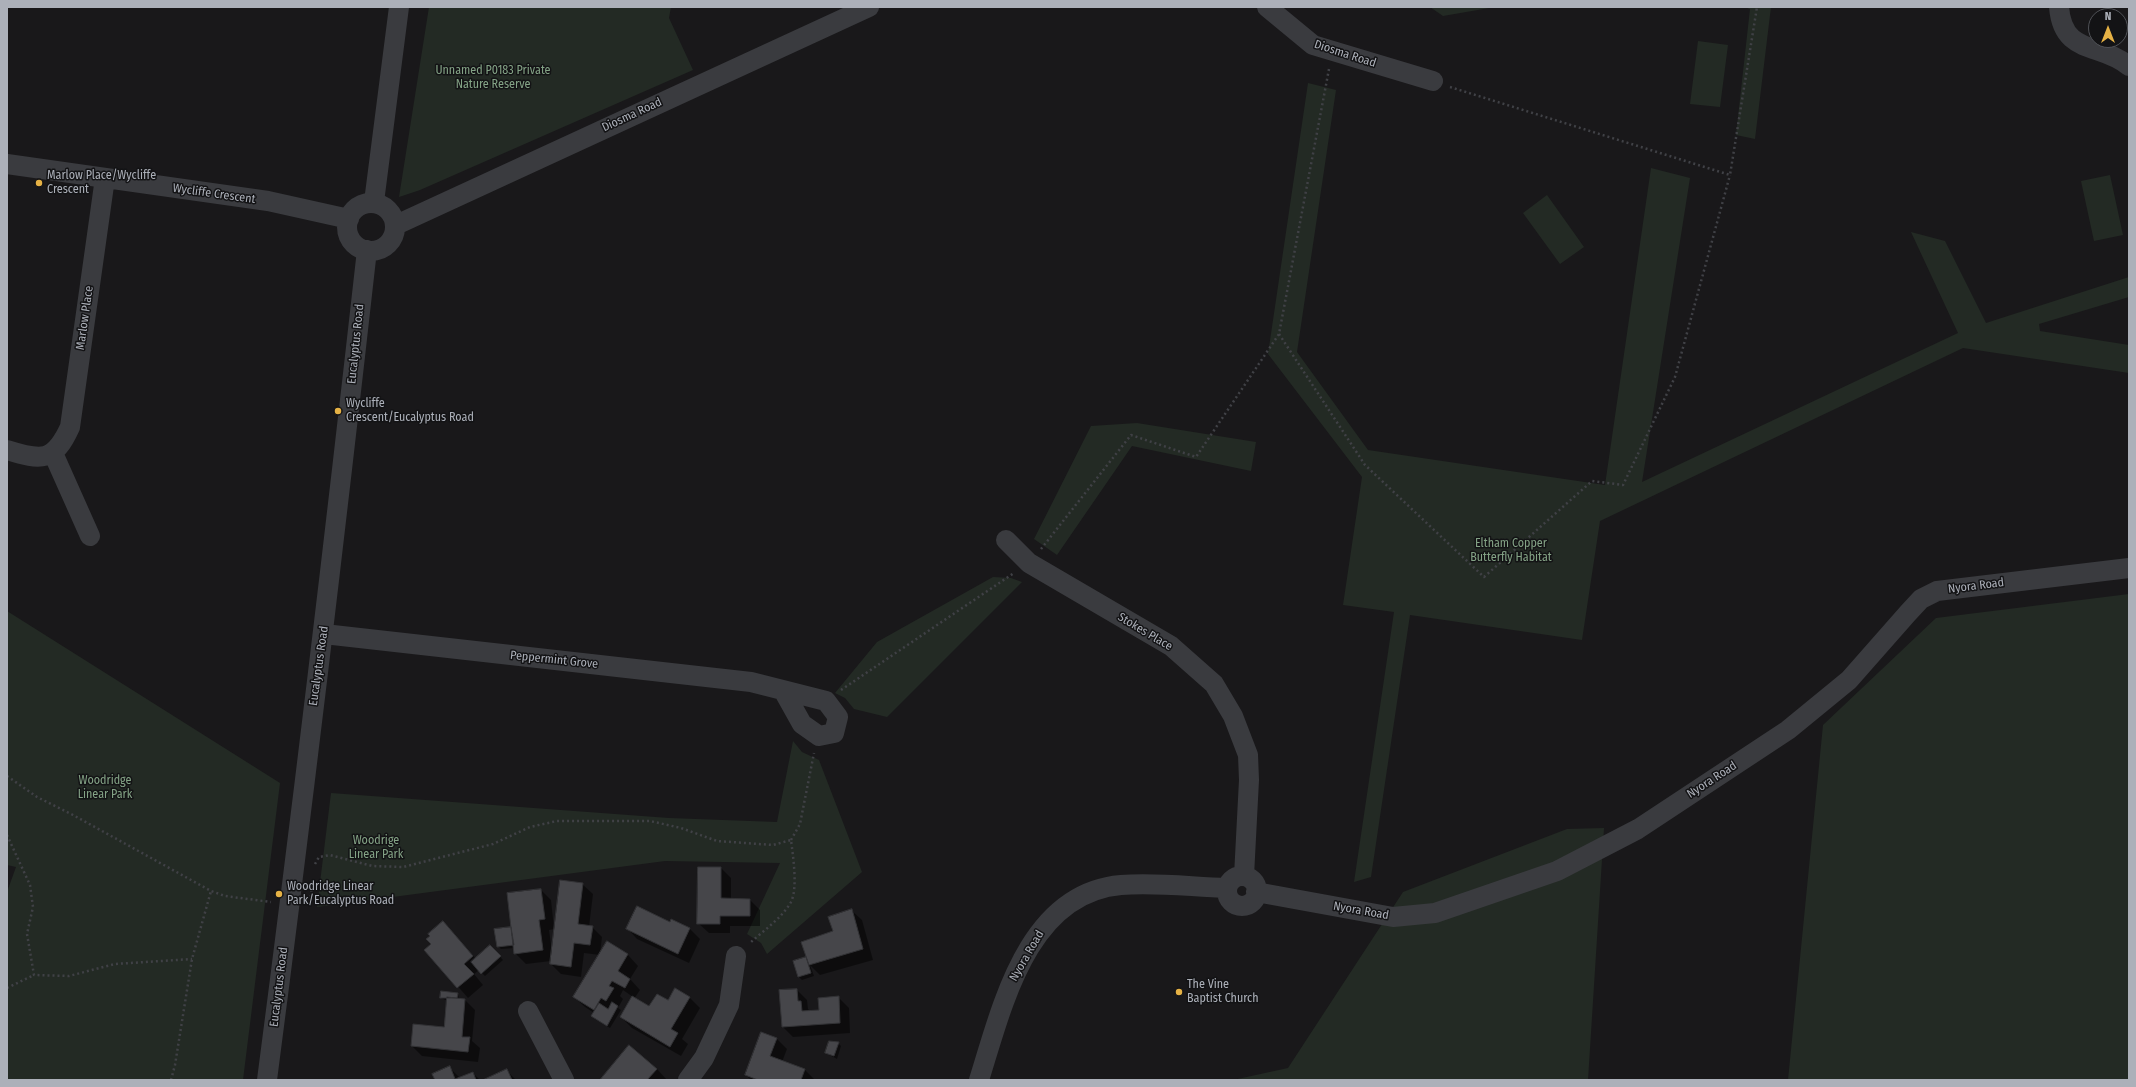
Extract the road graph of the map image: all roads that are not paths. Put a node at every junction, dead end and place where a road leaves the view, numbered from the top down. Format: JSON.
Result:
{"nodes":[{"id":1,"x":399,"y":7,"type":"edge"},
{"id":2,"x":869,"y":7,"type":"edge"},
{"id":3,"x":1267,"y":7,"type":"edge"},
{"id":4,"x":2058,"y":7,"type":"edge"},
{"id":5,"x":2129,"y":66,"type":"edge"},
{"id":6,"x":1433,"y":81,"type":"road end"},
{"id":7,"x":7,"y":164,"type":"edge"},
{"id":8,"x":106,"y":178,"type":"junction"},
{"id":9,"x":374,"y":202,"type":"junction"},
{"id":10,"x":348,"y":219,"type":"junction"},
{"id":11,"x":396,"y":225,"type":"junction"},
{"id":12,"x":366,"y":250,"type":"junction"},
{"id":13,"x":7,"y":450,"type":"edge"},
{"id":14,"x":53,"y":453,"type":"junction"},
{"id":15,"x":90,"y":536,"type":"dead end"},
{"id":16,"x":1006,"y":540,"type":"dead end"},
{"id":17,"x":2129,"y":568,"type":"edge"},
{"id":18,"x":324,"y":634,"type":"junction"},
{"id":19,"x":783,"y":690,"type":"junction"},
{"id":20,"x":1244,"y":876,"type":"junction"},
{"id":21,"x":1227,"y":888,"type":"junction"},
{"id":22,"x":1256,"y":892,"type":"junction"},
{"id":23,"x":736,"y":956,"type":"road end"},
{"id":24,"x":528,"y":1012,"type":"dead end"},
{"id":25,"x":267,"y":1080,"type":"edge"},
{"id":26,"x":564,"y":1080,"type":"edge"},
{"id":27,"x":688,"y":1080,"type":"edge"},
{"id":28,"x":978,"y":1080,"type":"edge"}],
"edges":[{"from":1,"to":9,"type":"street"},
{"from":2,"to":11,"type":"street","name":"Diosma Road"},
{"from":3,"to":6,"type":"street","name":"Diosma Road"},
{"from":4,"to":5,"type":"street"},
{"from":7,"to":8,"type":"street","name":"Wycliffe Crescent"},
{"from":8,"to":10,"type":"street","name":"Wycliffe Crescent"},
{"from":8,"to":14,"type":"street","name":"Marlow Place"},
{"from":9,"to":10,"type":"street"},
{"from":9,"to":11,"type":"street"},
{"from":10,"to":12,"type":"street"},
{"from":11,"to":12,"type":"street"},
{"from":12,"to":18,"type":"street","name":"Eucalyptus Road"},
{"from":13,"to":14,"type":"street"},
{"from":14,"to":15,"type":"street"},
{"from":16,"to":20,"type":"street","name":"Stokes Place"},
{"from":17,"to":22,"type":"street","name":"Nyora Road"},
{"from":18,"to":19,"type":"street","name":"Peppermint Grove"},
{"from":18,"to":25,"type":"street","name":"Eucalyptus Road"},
{"from":19,"to":19,"type":"street","name":"Peppermint Grove"},
{"from":20,"to":21,"type":"street"},
{"from":20,"to":22,"type":"street"},
{"from":21,"to":22,"type":"street"},
{"from":21,"to":28,"type":"street","name":"Nyora Road"},
{"from":23,"to":27,"type":"street"},
{"from":24,"to":26,"type":"street"}]}
